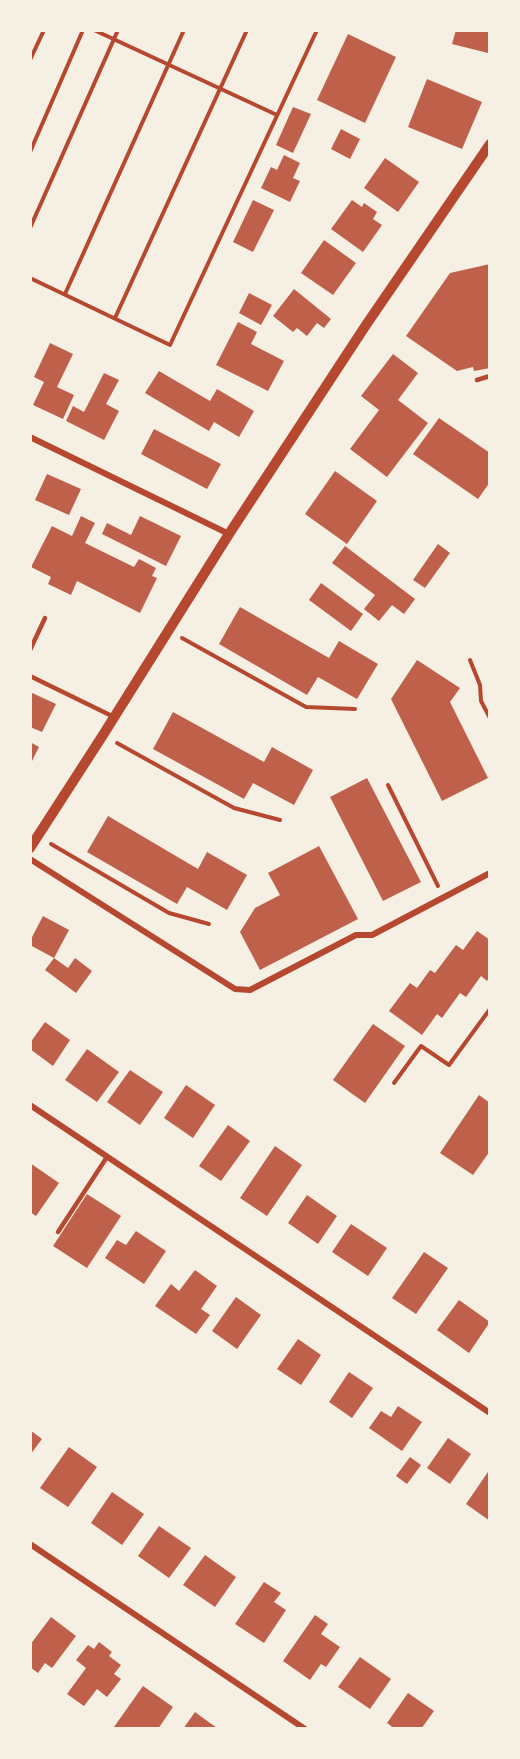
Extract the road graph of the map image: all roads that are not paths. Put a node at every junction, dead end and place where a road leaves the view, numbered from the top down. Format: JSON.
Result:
{"nodes":[{"id":1,"x":490,"y":144,"type":"edge"},
{"id":2,"x":490,"y":149,"type":"edge"},
{"id":3,"x":479,"y":158,"type":"junction"},
{"id":4,"x":490,"y":376,"type":"edge"},
{"id":5,"x":477,"y":380,"type":"dead end"},
{"id":6,"x":30,"y":437,"type":"edge"},
{"id":7,"x":229,"y":534,"type":"junction"},
{"id":8,"x":45,"y":618,"type":"dead end"},
{"id":9,"x":30,"y":650,"type":"edge"},
{"id":10,"x":30,"y":676,"type":"edge"},
{"id":11,"x":114,"y":717,"type":"junction"},
{"id":12,"x":30,"y":848,"type":"edge"},
{"id":13,"x":30,"y":859,"type":"edge"},
{"id":14,"x":490,"y":873,"type":"edge"},
{"id":15,"x":30,"y":1105,"type":"edge"},
{"id":16,"x":107,"y":1157,"type":"junction"},
{"id":17,"x":58,"y":1232,"type":"dead end"},
{"id":18,"x":490,"y":1413,"type":"edge"},
{"id":19,"x":30,"y":1544,"type":"edge"},
{"id":20,"x":305,"y":1729,"type":"edge"}],
"edges":[{"from":1,"to":3,"type":"street"},
{"from":2,"to":3,"type":"street"},
{"from":3,"to":7,"type":"street"},
{"from":4,"to":5,"type":"lane"},
{"from":6,"to":7,"type":"street"},
{"from":7,"to":11,"type":"street"},
{"from":8,"to":9,"type":"lane"},
{"from":10,"to":11,"type":"lane"},
{"from":11,"to":12,"type":"street"},
{"from":13,"to":14,"type":"street"},
{"from":15,"to":16,"type":"street"},
{"from":16,"to":17,"type":"lane"},
{"from":16,"to":18,"type":"street"},
{"from":19,"to":20,"type":"street"}]}
